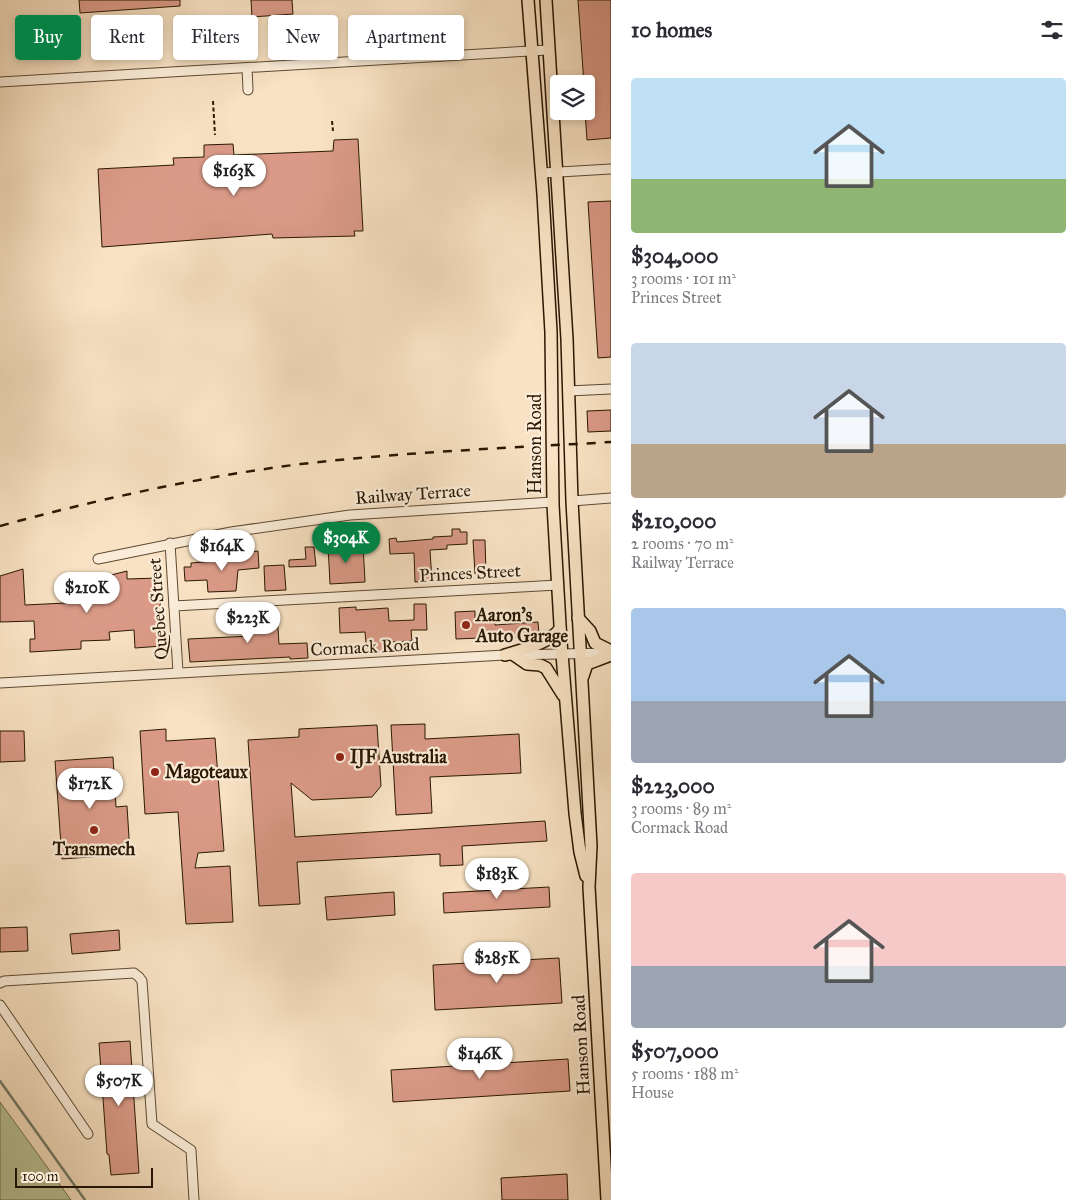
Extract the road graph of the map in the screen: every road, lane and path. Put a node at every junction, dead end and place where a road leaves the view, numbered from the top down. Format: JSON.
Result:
{"nodes":[{"id":1,"x":528,"y":0,"type":"edge"},
{"id":2,"x":546,"y":0,"type":"edge"},
{"id":3,"x":532,"y":50,"type":"junction"},
{"id":4,"x":548,"y":50,"type":"junction"},
{"id":5,"x":247,"y":68,"type":"junction"},
{"id":6,"x":0,"y":82,"type":"edge"},
{"id":7,"x":248,"y":90,"type":"dead end"},
{"id":8,"x":213,"y":101,"type":"dead end"},
{"id":9,"x":332,"y":121,"type":"dead end"},
{"id":10,"x":333,"y":130,"type":"dead end"},
{"id":11,"x":215,"y":135,"type":"dead end"},
{"id":12,"x":611,"y":169,"type":"edge"},
{"id":13,"x":542,"y":173,"type":"junction"},
{"id":14,"x":557,"y":173,"type":"junction"},
{"id":15,"x":552,"y":369,"type":"junction"},
{"id":16,"x":611,"y":389,"type":"edge"},
{"id":17,"x":568,"y":391,"type":"junction"},
{"id":18,"x":611,"y":498,"type":"edge"},
{"id":19,"x":572,"y":501,"type":"junction"},
{"id":20,"x":553,"y":502,"type":"junction"},
{"id":21,"x":170,"y":543,"type":"junction"},
{"id":22,"x":98,"y":560,"type":"dead end"},
{"id":23,"x":558,"y":585,"type":"junction"},
{"id":24,"x":174,"y":606,"type":"junction"},
{"id":25,"x":578,"y":618,"type":"junction"},
{"id":26,"x":560,"y":629,"type":"junction"},
{"id":27,"x":611,"y":653,"type":"edge"},
{"id":28,"x":562,"y":654,"type":"junction"},
{"id":29,"x":581,"y":654,"type":"junction"},
{"id":30,"x":510,"y":655,"type":"junction"},
{"id":31,"x":178,"y":672,"type":"junction"},
{"id":32,"x":0,"y":683,"type":"edge"},
{"id":33,"x":582,"y":685,"type":"junction"},
{"id":34,"x":566,"y":701,"type":"junction"},
{"id":35,"x":589,"y":887,"type":"junction"},
{"id":36,"x":0,"y":983,"type":"edge"},
{"id":37,"x":0,"y":1005,"type":"edge"},
{"id":38,"x":88,"y":1134,"type":"dead end"},
{"id":39,"x":194,"y":1200,"type":"edge"},
{"id":40,"x":607,"y":1200,"type":"edge"}],
"edges":[{"from":1,"to":3,"type":"main road","name":"Hanson Road"},
{"from":2,"to":4,"type":"main road","name":"Hanson Road"},
{"from":3,"to":4,"type":"street"},
{"from":3,"to":5,"type":"street"},
{"from":3,"to":13,"type":"main road","name":"Hanson Road"},
{"from":4,"to":14,"type":"main road","name":"Hanson Road"},
{"from":5,"to":6,"type":"street"},
{"from":5,"to":7,"type":"street"},
{"from":8,"to":11,"type":"path"},
{"from":9,"to":10,"type":"path"},
{"from":12,"to":14,"type":"street"},
{"from":13,"to":14,"type":"street"},
{"from":13,"to":15,"type":"main road","name":"Hanson Road"},
{"from":14,"to":17,"type":"main road","name":"Hanson Road"},
{"from":15,"to":17,"type":"main road"},
{"from":15,"to":20,"type":"main road","name":"Hanson Road"},
{"from":16,"to":17,"type":"street"},
{"from":17,"to":19,"type":"main road","name":"Hanson Road"},
{"from":18,"to":19,"type":"street"},
{"from":19,"to":25,"type":"main road","name":"Hanson Road"},
{"from":20,"to":21,"type":"street","name":"Railway Terrace"},
{"from":20,"to":23,"type":"main road","name":"Hanson Road"},
{"from":21,"to":22,"type":"street","name":"Railway Terrace"},
{"from":21,"to":24,"type":"street","name":"Quebec Street"},
{"from":23,"to":24,"type":"street","name":"Princes Street"},
{"from":23,"to":26,"type":"main road","name":"Hanson Road"},
{"from":24,"to":31,"type":"street","name":"Quebec Street"},
{"from":25,"to":27,"type":"main road"},
{"from":25,"to":29,"type":"main road","name":"Hanson Road"},
{"from":26,"to":28,"type":"main road","name":"Hanson Road"},
{"from":26,"to":30,"type":"main road"},
{"from":27,"to":29,"type":"street","name":"Cormack Road"},
{"from":27,"to":33,"type":"main road"},
{"from":28,"to":29,"type":"street","name":"Cormack Road"},
{"from":28,"to":30,"type":"street","name":"Cormack Road"},
{"from":28,"to":34,"type":"main road","name":"Hanson Road"},
{"from":29,"to":33,"type":"main road","name":"Hanson Road"},
{"from":30,"to":31,"type":"street","name":"Cormack Road"},
{"from":30,"to":34,"type":"main road"},
{"from":31,"to":32,"type":"street","name":"Cormack Road"},
{"from":33,"to":35,"type":"main road","name":"Hanson Road"},
{"from":34,"to":35,"type":"main road","name":"Hanson Road"},
{"from":35,"to":40,"type":"main road","name":"Hanson Road"},
{"from":36,"to":39,"type":"street"},
{"from":37,"to":38,"type":"street"}]}
